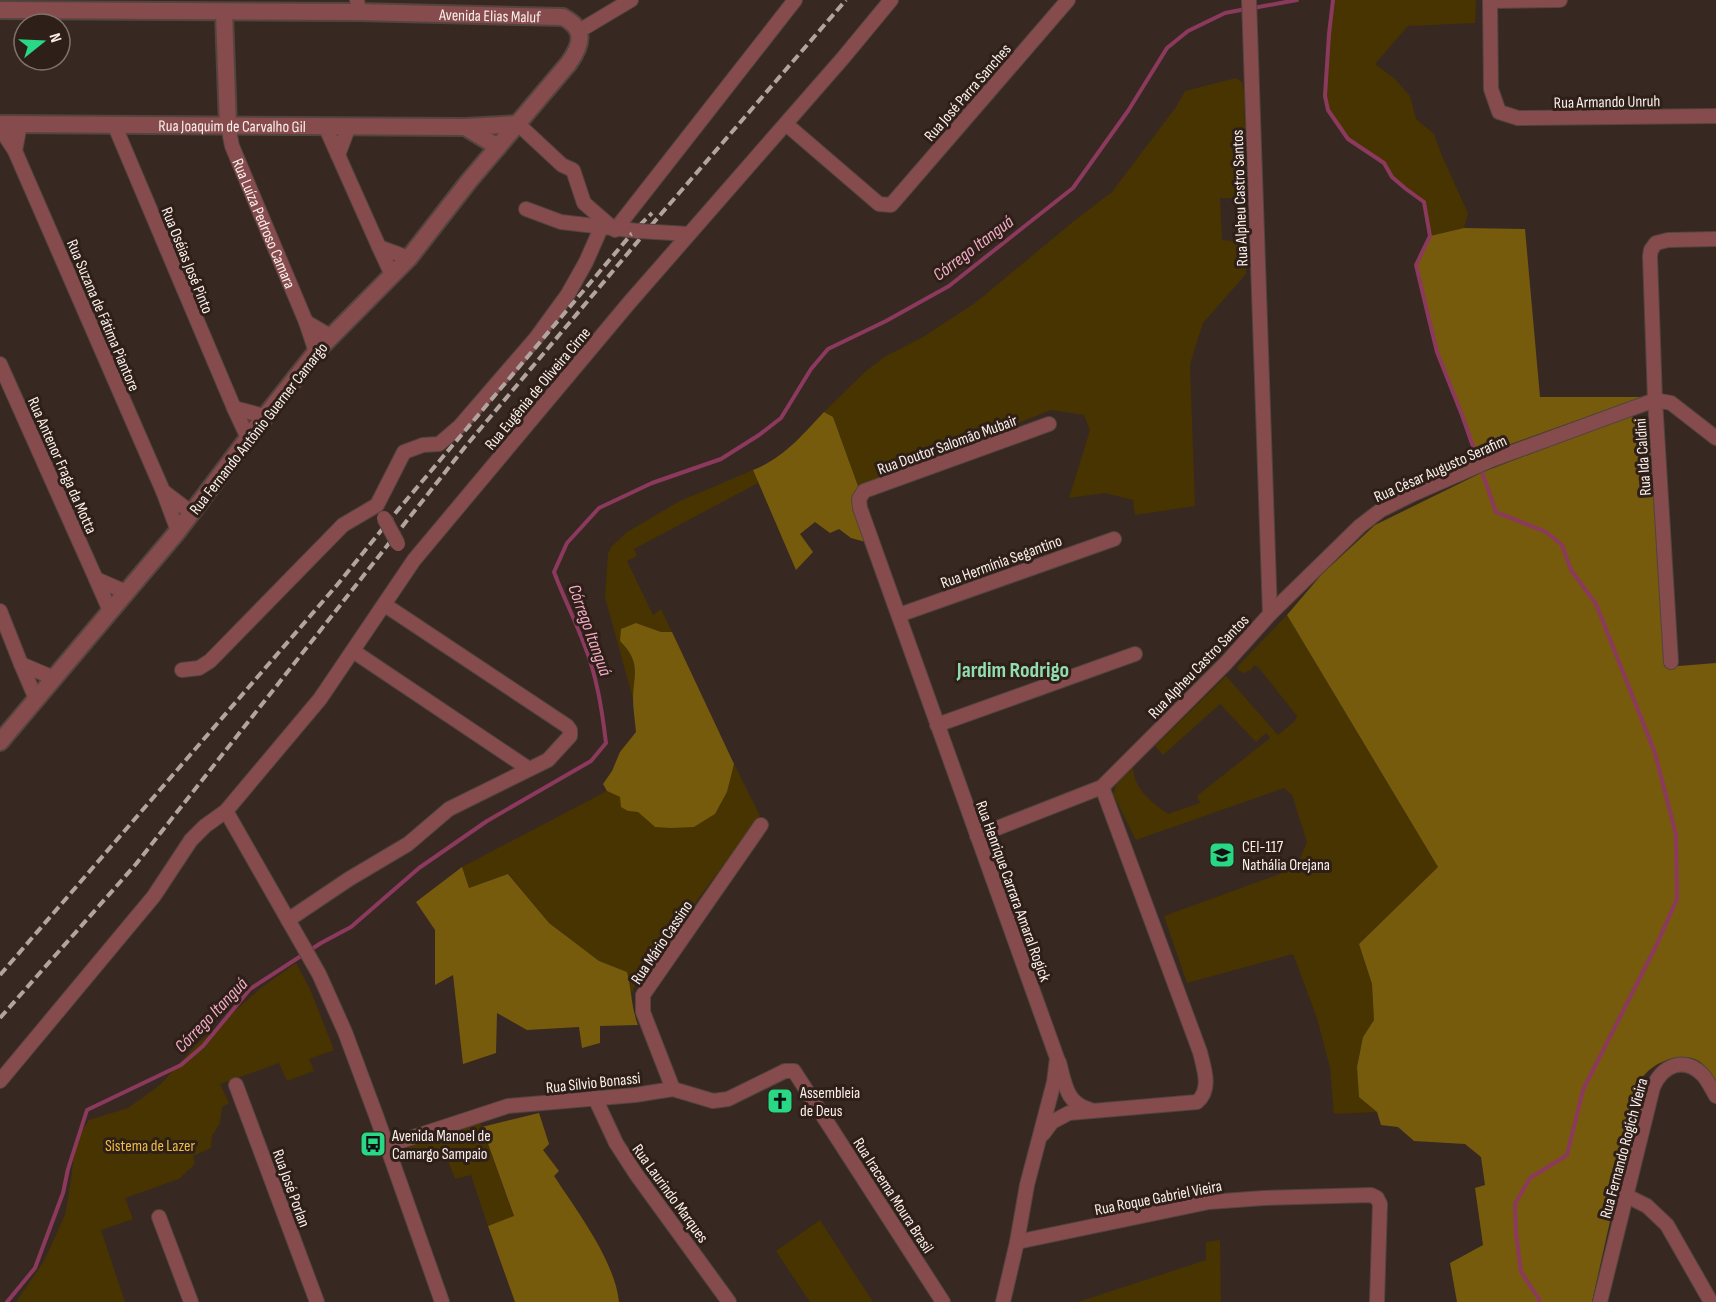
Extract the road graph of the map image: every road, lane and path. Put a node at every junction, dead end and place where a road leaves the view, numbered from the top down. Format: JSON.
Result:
{"nodes":[{"id":1,"x":631,"y":0,"type":"edge"},
{"id":2,"x":795,"y":0,"type":"edge"},
{"id":3,"x":891,"y":0,"type":"edge"},
{"id":4,"x":1068,"y":0,"type":"edge"},
{"id":5,"x":1249,"y":0,"type":"edge"},
{"id":6,"x":1490,"y":0,"type":"edge"},
{"id":7,"x":1560,"y":0,"type":"edge"},
{"id":8,"x":358,"y":6,"type":"edge"},
{"id":9,"x":236,"y":9,"type":"edge"},
{"id":10,"x":0,"y":10,"type":"edge"},
{"id":11,"x":579,"y":31,"type":"junction"},
{"id":12,"x":1716,"y":116,"type":"edge"},
{"id":13,"x":786,"y":123,"type":"junction"},
{"id":14,"x":21,"y":124,"type":"junction"},
{"id":15,"x":114,"y":124,"type":"junction"},
{"id":16,"x":518,"y":124,"type":"junction"},
{"id":17,"x":0,"y":126,"type":"edge"},
{"id":18,"x":228,"y":126,"type":"junction"},
{"id":19,"x":325,"y":126,"type":"junction"},
{"id":20,"x":349,"y":126,"type":"junction"},
{"id":21,"x":465,"y":126,"type":"junction"},
{"id":22,"x":498,"y":147,"type":"junction"},
{"id":23,"x":15,"y":151,"type":"junction"},
{"id":24,"x":338,"y":155,"type":"junction"},
{"id":25,"x":526,"y":209,"type":"dead end"},
{"id":26,"x":608,"y":229,"type":"junction"},
{"id":27,"x":688,"y":234,"type":"junction"},
{"id":28,"x":1716,"y":239,"type":"edge"},
{"id":29,"x":379,"y":247,"type":"junction"},
{"id":30,"x":408,"y":258,"type":"junction"},
{"id":31,"x":392,"y":275,"type":"junction"},
{"id":32,"x":306,"y":322,"type":"junction"},
{"id":33,"x":330,"y":336,"type":"junction"},
{"id":34,"x":316,"y":352,"type":"junction"},
{"id":35,"x":0,"y":364,"type":"edge"},
{"id":36,"x":1655,"y":400,"type":"junction"},
{"id":37,"x":234,"y":408,"type":"junction"},
{"id":38,"x":264,"y":416,"type":"junction"},
{"id":39,"x":1049,"y":424,"type":"dead end"},
{"id":40,"x":248,"y":438,"type":"junction"},
{"id":41,"x":1716,"y":438,"type":"edge"},
{"id":42,"x":163,"y":491,"type":"junction"},
{"id":43,"x":859,"y":499,"type":"joint"},
{"id":44,"x":380,"y":512,"type":"junction"},
{"id":45,"x":192,"y":513,"type":"junction"},
{"id":46,"x":178,"y":531,"type":"junction"},
{"id":47,"x":1114,"y":539,"type":"dead end"},
{"id":48,"x":414,"y":560,"type":"junction"},
{"id":49,"x":96,"y":579,"type":"junction"},
{"id":50,"x":126,"y":592,"type":"junction"},
{"id":51,"x":385,"y":605,"type":"junction"},
{"id":52,"x":110,"y":611,"type":"junction"},
{"id":53,"x":0,"y":612,"type":"edge"},
{"id":54,"x":1270,"y":614,"type":"junction"},
{"id":55,"x":899,"y":615,"type":"junction"},
{"id":56,"x":353,"y":651,"type":"junction"},
{"id":57,"x":1135,"y":654,"type":"dead end"},
{"id":58,"x":1671,"y":662,"type":"dead end"},
{"id":59,"x":21,"y":664,"type":"junction"},
{"id":60,"x":182,"y":670,"type":"dead end"},
{"id":61,"x":54,"y":678,"type":"junction"},
{"id":62,"x":36,"y":699,"type":"junction"},
{"id":63,"x":938,"y":725,"type":"junction"},
{"id":64,"x":0,"y":742,"type":"edge"},
{"id":65,"x":529,"y":769,"type":"junction"},
{"id":66,"x":1102,"y":787,"type":"junction"},
{"id":67,"x":226,"y":811,"type":"junction"},
{"id":68,"x":760,"y":825,"type":"dead end"},
{"id":69,"x":977,"y":836,"type":"junction"},
{"id":70,"x":288,"y":920,"type":"junction"},
{"id":71,"x":1057,"y":1058,"type":"junction"},
{"id":72,"x":799,"y":1076,"type":"joint"},
{"id":73,"x":0,"y":1081,"type":"edge"},
{"id":74,"x":236,"y":1085,"type":"dead end"},
{"id":75,"x":673,"y":1089,"type":"junction"},
{"id":76,"x":1716,"y":1096,"type":"edge"},
{"id":77,"x":595,"y":1098,"type":"junction"},
{"id":78,"x":1095,"y":1110,"type":"junction"},
{"id":79,"x":1038,"y":1144,"type":"junction"},
{"id":80,"x":386,"y":1146,"type":"junction"},
{"id":81,"x":1627,"y":1197,"type":"junction"},
{"id":82,"x":159,"y":1217,"type":"dead end"},
{"id":83,"x":1017,"y":1242,"type":"junction"},
{"id":84,"x":191,"y":1302,"type":"edge"},
{"id":85,"x":317,"y":1302,"type":"edge"},
{"id":86,"x":442,"y":1302,"type":"edge"},
{"id":87,"x":729,"y":1302,"type":"edge"},
{"id":88,"x":943,"y":1302,"type":"edge"},
{"id":89,"x":1003,"y":1302,"type":"edge"},
{"id":90,"x":1377,"y":1302,"type":"edge"},
{"id":91,"x":1600,"y":1302,"type":"edge"},
{"id":92,"x":1712,"y":1302,"type":"edge"}],
"edges":[{"from":1,"to":11,"type":"street"},
{"from":2,"to":26,"type":"street"},
{"from":3,"to":13,"type":"street","name":"Rua Eugênia de Oliveira Cirne"},
{"from":4,"to":13,"type":"street","name":"Rua José Parra Sanches"},
{"from":5,"to":54,"type":"street","name":"Rua Alpheu Castro Santos"},
{"from":6,"to":7,"type":"street"},
{"from":6,"to":12,"type":"street","name":"Rua Armando Unruh"},
{"from":8,"to":9,"type":"street","name":"Avenida Elias Maluf"},
{"from":8,"to":11,"type":"street","name":"Avenida Elias Maluf"},
{"from":9,"to":10,"type":"street","name":"Avenida Elias Maluf"},
{"from":9,"to":18,"type":"street","name":"Rua Luíza Pedroso Camara"},
{"from":11,"to":16,"type":"street","name":"Rua Fernando Antônio Guerner Camargo"},
{"from":13,"to":27,"type":"street","name":"Rua Eugênia de Oliveira Cirne"},
{"from":14,"to":15,"type":"street","name":"Rua Joaquim de Carvalho Gil"},
{"from":14,"to":17,"type":"street","name":"Rua Joaquim de Carvalho Gil"},
{"from":14,"to":23,"type":"street"},
{"from":15,"to":18,"type":"street","name":"Rua Joaquim de Carvalho Gil"},
{"from":15,"to":37,"type":"street","name":"Rua Oséias José Pinto"},
{"from":16,"to":21,"type":"street","name":"Rua Joaquim de Carvalho Gil"},
{"from":16,"to":22,"type":"street","name":"Rua Fernando Antônio Guerner Camargo"},
{"from":16,"to":26,"type":"street"},
{"from":17,"to":23,"type":"street","name":"Rua Suzana de Fátima Piantore"},
{"from":18,"to":19,"type":"street","name":"Rua Joaquim de Carvalho Gil"},
{"from":18,"to":32,"type":"street","name":"Rua Luíza Pedroso Camara"},
{"from":19,"to":20,"type":"street","name":"Rua Joaquim de Carvalho Gil"},
{"from":19,"to":24,"type":"street"},
{"from":20,"to":21,"type":"street","name":"Rua Joaquim de Carvalho Gil"},
{"from":20,"to":24,"type":"street"},
{"from":21,"to":22,"type":"street"},
{"from":22,"to":30,"type":"street","name":"Rua Fernando Antônio Guerner Camargo"},
{"from":23,"to":42,"type":"street","name":"Rua Suzana de Fátima Piantore"},
{"from":24,"to":29,"type":"street"},
{"from":25,"to":26,"type":"street"},
{"from":26,"to":27,"type":"street","bridge":true},
{"from":26,"to":44,"type":"street"},
{"from":27,"to":48,"type":"street","name":"Rua Eugênia de Oliveira Cirne"},
{"from":28,"to":36,"type":"street","name":"Rua Ida Caldini"},
{"from":29,"to":30,"type":"street"},
{"from":29,"to":31,"type":"street"},
{"from":30,"to":31,"type":"street","name":"Rua Fernando Antônio Guerner Camargo"},
{"from":31,"to":33,"type":"street","name":"Rua Fernando Antônio Guerner Camargo"},
{"from":32,"to":33,"type":"street"},
{"from":32,"to":34,"type":"street","name":"Rua Luíza Pedroso Camara"},
{"from":33,"to":34,"type":"street","name":"Rua Fernando Antônio Guerner Camargo"},
{"from":34,"to":38,"type":"street","name":"Rua Fernando Antônio Guerner Camargo"},
{"from":35,"to":49,"type":"street","name":"Rua Antenor Fraga da Motta"},
{"from":36,"to":41,"type":"street"},
{"from":36,"to":54,"type":"street","name":"Rua César Augusto Serafim"},
{"from":36,"to":58,"type":"street","name":"Rua Ida Caldini"},
{"from":37,"to":38,"type":"street"},
{"from":37,"to":40,"type":"street","name":"Rua Oséias José Pinto"},
{"from":38,"to":40,"type":"street","name":"Rua Fernando Antônio Guerner Camargo"},
{"from":39,"to":43,"type":"street","name":"Rua Doutor Salomão Mubair"},
{"from":40,"to":45,"type":"street","name":"Rua Fernando Antônio Guerner Camargo"},
{"from":42,"to":45,"type":"street","name":"Rua Suzana de Fátima Piantore"},
{"from":42,"to":46,"type":"street","name":"Rua Suzana de Fátima Piantore"},
{"from":43,"to":55,"type":"street","name":"Rua Henrique Carrara Amaral Rogick"},
{"from":44,"to":48,"type":"street","bridge":true},
{"from":44,"to":60,"type":"street"},
{"from":45,"to":46,"type":"street","name":"Rua Fernando Antônio Guerner Camargo"},
{"from":46,"to":50,"type":"street","name":"Rua Fernando Antônio Guerner Camargo"},
{"from":47,"to":55,"type":"street","name":"Rua Hermínia Segantino"},
{"from":48,"to":51,"type":"street","name":"Rua Eugênia de Oliveira Cirne"},
{"from":49,"to":50,"type":"street"},
{"from":49,"to":52,"type":"street","name":"Rua Antenor Fraga da Motta"},
{"from":50,"to":52,"type":"street","name":"Rua Fernando Antônio Guerner Camargo"},
{"from":51,"to":56,"type":"street","name":"Rua Eugênia de Oliveira Cirne"},
{"from":51,"to":65,"type":"street"},
{"from":52,"to":61,"type":"street","name":"Rua Fernando Antônio Guerner Camargo"},
{"from":53,"to":59,"type":"street"},
{"from":54,"to":66,"type":"street","name":"Rua Alpheu Castro Santos"},
{"from":55,"to":63,"type":"street","name":"Rua Henrique Carrara Amaral Rogick"},
{"from":56,"to":65,"type":"street"},
{"from":56,"to":67,"type":"street","name":"Rua Eugênia de Oliveira Cirne"},
{"from":57,"to":63,"type":"street"},
{"from":59,"to":61,"type":"street"},
{"from":59,"to":62,"type":"street"},
{"from":61,"to":62,"type":"street","name":"Rua Fernando Antônio Guerner Camargo"},
{"from":62,"to":64,"type":"street","name":"Rua Fernando Antônio Guerner Camargo"},
{"from":63,"to":69,"type":"street","name":"Rua Henrique Carrara Amaral Rogick"},
{"from":65,"to":70,"type":"street"},
{"from":66,"to":69,"type":"street"},
{"from":66,"to":78,"type":"street"},
{"from":67,"to":70,"type":"street"},
{"from":67,"to":73,"type":"street","name":"Rua Eugênia de Oliveira Cirne"},
{"from":68,"to":75,"type":"street","name":"Rua Mário Cassino"},
{"from":69,"to":71,"type":"street","name":"Rua Henrique Carrara Amaral Rogick"},
{"from":70,"to":80,"type":"street"},
{"from":71,"to":78,"type":"street"},
{"from":71,"to":79,"type":"street","name":"Rua Henrique Carrara Amaral Rogick"},
{"from":72,"to":75,"type":"street","name":"Rua Sílvio Bonassi"},
{"from":72,"to":88,"type":"street","name":"Rua Iracema Moura Brasil"},
{"from":74,"to":85,"type":"street","name":"Rua José Porlan"},
{"from":75,"to":77,"type":"street","name":"Rua Sílvio Bonassi"},
{"from":76,"to":81,"type":"street","name":"Rua Fernando Rogich Vieira"},
{"from":77,"to":80,"type":"street","name":"Rua Sílvio Bonassi"},
{"from":77,"to":87,"type":"street","name":"Rua Laurindo Marques"},
{"from":78,"to":79,"type":"street"},
{"from":79,"to":83,"type":"street","name":"Rua Henrique Carrara Amaral Rogick"},
{"from":80,"to":86,"type":"street"},
{"from":81,"to":91,"type":"street","name":"Rua Fernando Rogich Vieira"},
{"from":81,"to":92,"type":"street"},
{"from":82,"to":84,"type":"street"},
{"from":83,"to":89,"type":"street","name":"Rua Henrique Carrara Amaral Rogick"},
{"from":83,"to":90,"type":"street","name":"Rua Roque Gabriel Vieira"}]}
